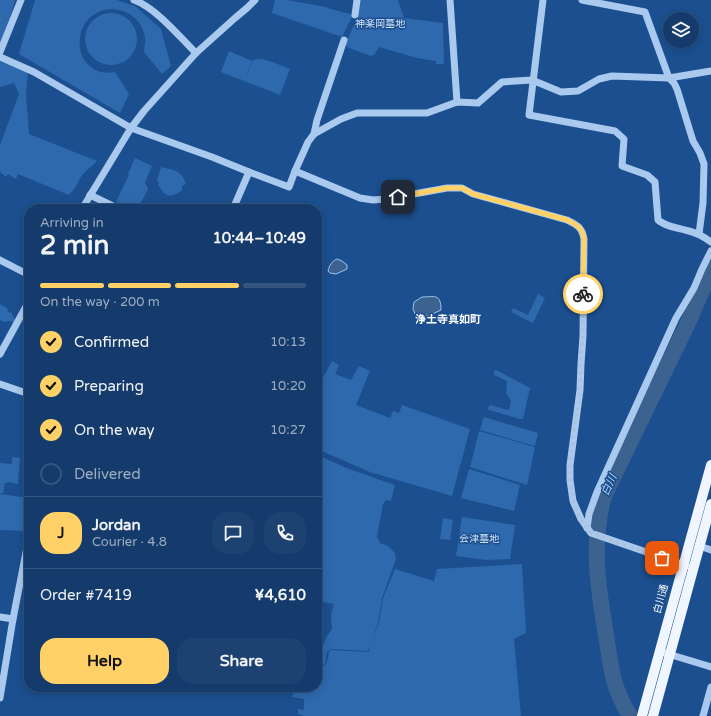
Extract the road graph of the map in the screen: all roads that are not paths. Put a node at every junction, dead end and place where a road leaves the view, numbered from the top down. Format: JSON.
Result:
{"nodes":[{"id":1,"x":21,"y":0,"type":"edge"},
{"id":2,"x":134,"y":0,"type":"edge"},
{"id":3,"x":357,"y":0,"type":"edge"},
{"id":4,"x":450,"y":0,"type":"edge"},
{"id":5,"x":543,"y":0,"type":"edge"},
{"id":6,"x":582,"y":0,"type":"edge"},
{"id":7,"x":254,"y":1,"type":"edge"},
{"id":8,"x":355,"y":15,"type":"dead end"},
{"id":9,"x":344,"y":40,"type":"dead end"},
{"id":10,"x":0,"y":52,"type":"edge"},
{"id":11,"x":196,"y":53,"type":"junction"},
{"id":12,"x":0,"y":57,"type":"edge"},
{"id":13,"x":711,"y":71,"type":"edge"},
{"id":14,"x":669,"y":78,"type":"junction"},
{"id":15,"x":532,"y":80,"type":"junction"},
{"id":16,"x":457,"y":102,"type":"junction"},
{"id":17,"x":131,"y":128,"type":"junction"},
{"id":18,"x":314,"y":134,"type":"junction"},
{"id":19,"x":295,"y":171,"type":"junction"},
{"id":20,"x":249,"y":172,"type":"junction"},
{"id":21,"x":90,"y":195,"type":"junction"},
{"id":22,"x":85,"y":204,"type":"edge"},
{"id":23,"x":109,"y":204,"type":"edge"},
{"id":24,"x":235,"y":204,"type":"edge"},
{"id":25,"x":699,"y":234,"type":"junction"},
{"id":26,"x":711,"y":242,"type":"edge"},
{"id":27,"x":711,"y":251,"type":"edge"},
{"id":28,"x":0,"y":260,"type":"edge"},
{"id":29,"x":24,"y":272,"type":"edge"},
{"id":30,"x":24,"y":310,"type":"edge"},
{"id":31,"x":0,"y":354,"type":"edge"},
{"id":32,"x":0,"y":384,"type":"edge"},
{"id":33,"x":24,"y":392,"type":"edge"},
{"id":34,"x":711,"y":465,"type":"edge"},
{"id":35,"x":711,"y":504,"type":"edge"},
{"id":36,"x":589,"y":530,"type":"junction"},
{"id":37,"x":699,"y":546,"type":"junction"},
{"id":38,"x":711,"y":550,"type":"edge"},
{"id":39,"x":24,"y":563,"type":"edge"},
{"id":40,"x":683,"y":565,"type":"junction"},
{"id":41,"x":693,"y":568,"type":"junction"},
{"id":42,"x":0,"y":617,"type":"edge"},
{"id":43,"x":13,"y":619,"type":"junction"},
{"id":44,"x":659,"y":652,"type":"junction"},
{"id":45,"x":670,"y":655,"type":"junction"},
{"id":46,"x":711,"y":667,"type":"edge"},
{"id":47,"x":711,"y":687,"type":"edge"},
{"id":48,"x":0,"y":698,"type":"edge"},
{"id":49,"x":642,"y":716,"type":"edge"},
{"id":50,"x":653,"y":716,"type":"edge"},
{"id":51,"x":703,"y":716,"type":"edge"}],
"edges":[{"from":1,"to":10,"type":"street"},
{"from":2,"to":11,"type":"street"},
{"from":3,"to":8,"type":"street"},
{"from":4,"to":16,"type":"street"},
{"from":5,"to":15,"type":"street"},
{"from":6,"to":14,"type":"street"},
{"from":7,"to":11,"type":"street"},
{"from":9,"to":18,"type":"street"},
{"from":11,"to":17,"type":"street"},
{"from":12,"to":17,"type":"street"},
{"from":13,"to":14,"type":"street"},
{"from":14,"to":15,"type":"street"},
{"from":14,"to":25,"type":"street"},
{"from":15,"to":16,"type":"street"},
{"from":15,"to":25,"type":"street"},
{"from":16,"to":18,"type":"street"},
{"from":17,"to":20,"type":"street"},
{"from":17,"to":21,"type":"street"},
{"from":18,"to":19,"type":"street"},
{"from":19,"to":20,"type":"street"},
{"from":19,"to":36,"type":"street"},
{"from":20,"to":24,"type":"street"},
{"from":21,"to":22,"type":"street"},
{"from":21,"to":23,"type":"street"},
{"from":25,"to":26,"type":"street"},
{"from":27,"to":36,"type":"street"},
{"from":28,"to":29,"type":"street"},
{"from":30,"to":31,"type":"street"},
{"from":32,"to":33,"type":"street"},
{"from":34,"to":40,"type":"main road","name":"白川通"},
{"from":35,"to":37,"type":"main road"},
{"from":36,"to":40,"type":"street"},
{"from":37,"to":38,"type":"street"},
{"from":37,"to":41,"type":"main road"},
{"from":39,"to":43,"type":"street"},
{"from":40,"to":41,"type":"street"},
{"from":40,"to":44,"type":"main road","name":"白川通"},
{"from":41,"to":45,"type":"main road"},
{"from":42,"to":43,"type":"street"},
{"from":43,"to":48,"type":"street"},
{"from":44,"to":45,"type":"street"},
{"from":44,"to":49,"type":"main road","name":"白川通"},
{"from":45,"to":46,"type":"street"},
{"from":45,"to":50,"type":"main road"},
{"from":47,"to":51,"type":"street"}]}
